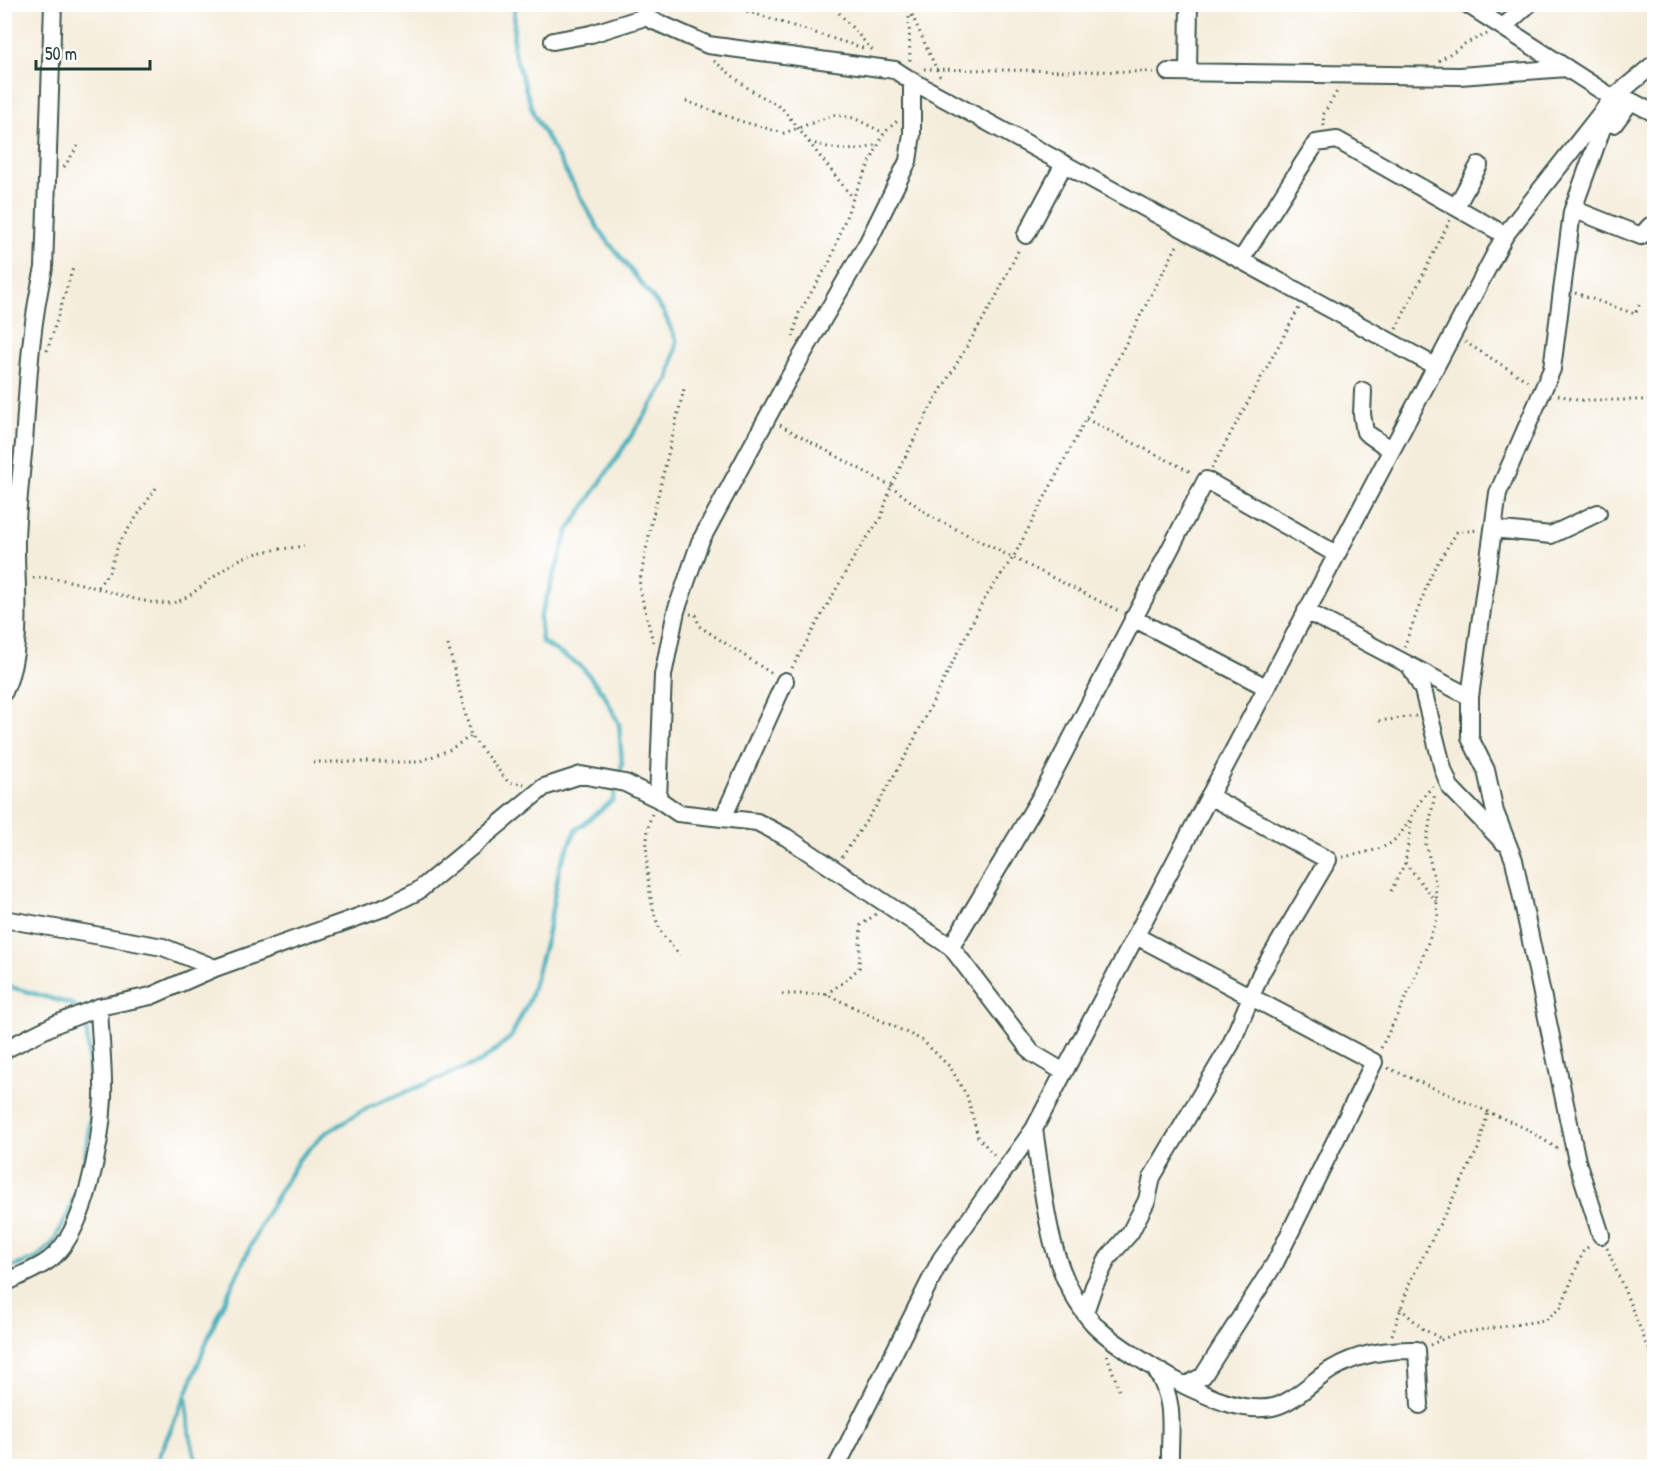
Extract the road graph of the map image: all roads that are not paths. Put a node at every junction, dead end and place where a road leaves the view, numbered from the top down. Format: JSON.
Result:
{"nodes":[{"id":1,"x":53,"y":4,"type":"edge"},
{"id":2,"x":1189,"y":4,"type":"edge"},
{"id":3,"x":1467,"y":4,"type":"edge"},
{"id":4,"x":1529,"y":4,"type":"edge"},
{"id":5,"x":646,"y":11,"type":"edge"},
{"id":6,"x":1503,"y":27,"type":"junction"},
{"id":7,"x":554,"y":41,"type":"dead end"},
{"id":8,"x":1654,"y":64,"type":"edge"},
{"id":9,"x":1567,"y":68,"type":"junction"},
{"id":10,"x":1168,"y":72,"type":"road end"},
{"id":11,"x":1188,"y":72,"type":"junction"},
{"id":12,"x":912,"y":81,"type":"junction"},
{"id":13,"x":1613,"y":98,"type":"junction"},
{"id":14,"x":1654,"y":113,"type":"edge"},
{"id":15,"x":1604,"y":123,"type":"junction"},
{"id":16,"x":1562,"y":162,"type":"junction"},
{"id":17,"x":1064,"y":164,"type":"junction"},
{"id":18,"x":1479,"y":165,"type":"dead end"},
{"id":19,"x":1585,"y":176,"type":"junction"},
{"id":20,"x":1456,"y":207,"type":"junction"},
{"id":21,"x":1573,"y":209,"type":"junction"},
{"id":22,"x":1653,"y":224,"type":"edge"},
{"id":23,"x":1026,"y":235,"type":"road end"},
{"id":24,"x":1504,"y":235,"type":"junction"},
{"id":25,"x":1241,"y":261,"type":"junction"},
{"id":26,"x":1435,"y":366,"type":"junction"},
{"id":27,"x":1363,"y":390,"type":"dead end"},
{"id":28,"x":1391,"y":450,"type":"junction"},
{"id":29,"x":1598,"y":513,"type":"dead end"},
{"id":30,"x":1493,"y":529,"type":"junction"},
{"id":31,"x":1336,"y":554,"type":"junction"},
{"id":32,"x":1306,"y":611,"type":"junction"},
{"id":33,"x":1133,"y":618,"type":"junction"},
{"id":34,"x":1405,"y":663,"type":"junction"},
{"id":35,"x":785,"y":681,"type":"road end"},
{"id":36,"x":1266,"y":687,"type":"junction"},
{"id":37,"x":4,"y":692,"type":"edge"},
{"id":38,"x":1470,"y":697,"type":"junction"},
{"id":39,"x":1209,"y":796,"type":"junction"},
{"id":40,"x":658,"y":799,"type":"junction"},
{"id":41,"x":723,"y":818,"type":"junction"},
{"id":42,"x":1509,"y":848,"type":"junction"},
{"id":43,"x":4,"y":919,"type":"edge"},
{"id":44,"x":1136,"y":936,"type":"junction"},
{"id":45,"x":951,"y":947,"type":"junction"},
{"id":46,"x":215,"y":968,"type":"junction"},
{"id":47,"x":1250,"y":996,"type":"junction"},
{"id":48,"x":88,"y":1012,"type":"junction"},
{"id":49,"x":4,"y":1050,"type":"edge"},
{"id":50,"x":1064,"y":1072,"type":"junction"},
{"id":51,"x":1034,"y":1129,"type":"junction"},
{"id":52,"x":1601,"y":1235,"type":"road end"},
{"id":53,"x":4,"y":1284,"type":"edge"},
{"id":54,"x":1085,"y":1312,"type":"junction"},
{"id":55,"x":1154,"y":1366,"type":"junction"},
{"id":56,"x":1186,"y":1385,"type":"junction"},
{"id":57,"x":1420,"y":1405,"type":"dead end"},
{"id":58,"x":837,"y":1467,"type":"edge"},
{"id":59,"x":1170,"y":1467,"type":"edge"}],
"edges":[{"from":1,"to":37,"type":"street"},
{"from":2,"to":11,"type":"street"},
{"from":3,"to":6,"type":"street"},
{"from":4,"to":6,"type":"street"},
{"from":5,"to":7,"type":"street"},
{"from":5,"to":12,"type":"street"},
{"from":6,"to":9,"type":"street"},
{"from":8,"to":13,"type":"street"},
{"from":9,"to":11,"type":"street"},
{"from":9,"to":13,"type":"street"},
{"from":10,"to":11,"type":"street"},
{"from":12,"to":17,"type":"street"},
{"from":12,"to":40,"type":"street"},
{"from":13,"to":15,"type":"street"},
{"from":13,"to":16,"type":"street"},
{"from":14,"to":15,"type":"street"},
{"from":15,"to":19,"type":"street"},
{"from":16,"to":19,"type":"street"},
{"from":16,"to":24,"type":"street"},
{"from":17,"to":23,"type":"street"},
{"from":17,"to":25,"type":"street"},
{"from":18,"to":20,"type":"street"},
{"from":19,"to":21,"type":"street"},
{"from":20,"to":24,"type":"street"},
{"from":20,"to":25,"type":"street"},
{"from":21,"to":22,"type":"street"},
{"from":21,"to":30,"type":"street"},
{"from":24,"to":26,"type":"street"},
{"from":25,"to":26,"type":"street"},
{"from":26,"to":28,"type":"street"},
{"from":27,"to":28,"type":"street"},
{"from":28,"to":31,"type":"street"},
{"from":29,"to":30,"type":"street"},
{"from":30,"to":38,"type":"street"},
{"from":31,"to":32,"type":"street"},
{"from":31,"to":33,"type":"street"},
{"from":32,"to":34,"type":"street"},
{"from":32,"to":36,"type":"street"},
{"from":33,"to":36,"type":"street"},
{"from":33,"to":45,"type":"street"},
{"from":34,"to":38,"type":"street"},
{"from":34,"to":42,"type":"street"},
{"from":35,"to":41,"type":"street"},
{"from":36,"to":39,"type":"street"},
{"from":38,"to":42,"type":"street"},
{"from":39,"to":44,"type":"street"},
{"from":39,"to":47,"type":"street"},
{"from":40,"to":41,"type":"street"},
{"from":40,"to":46,"type":"street"},
{"from":41,"to":45,"type":"street"},
{"from":42,"to":52,"type":"street"},
{"from":43,"to":46,"type":"street"},
{"from":44,"to":47,"type":"street"},
{"from":44,"to":50,"type":"street"},
{"from":45,"to":50,"type":"street"},
{"from":46,"to":48,"type":"street"},
{"from":47,"to":54,"type":"street"},
{"from":47,"to":56,"type":"street"},
{"from":48,"to":49,"type":"street"},
{"from":48,"to":53,"type":"street"},
{"from":50,"to":51,"type":"street"},
{"from":51,"to":54,"type":"street"},
{"from":51,"to":58,"type":"street"},
{"from":54,"to":55,"type":"street"},
{"from":55,"to":56,"type":"street"},
{"from":55,"to":59,"type":"street"},
{"from":56,"to":57,"type":"street"}]}
